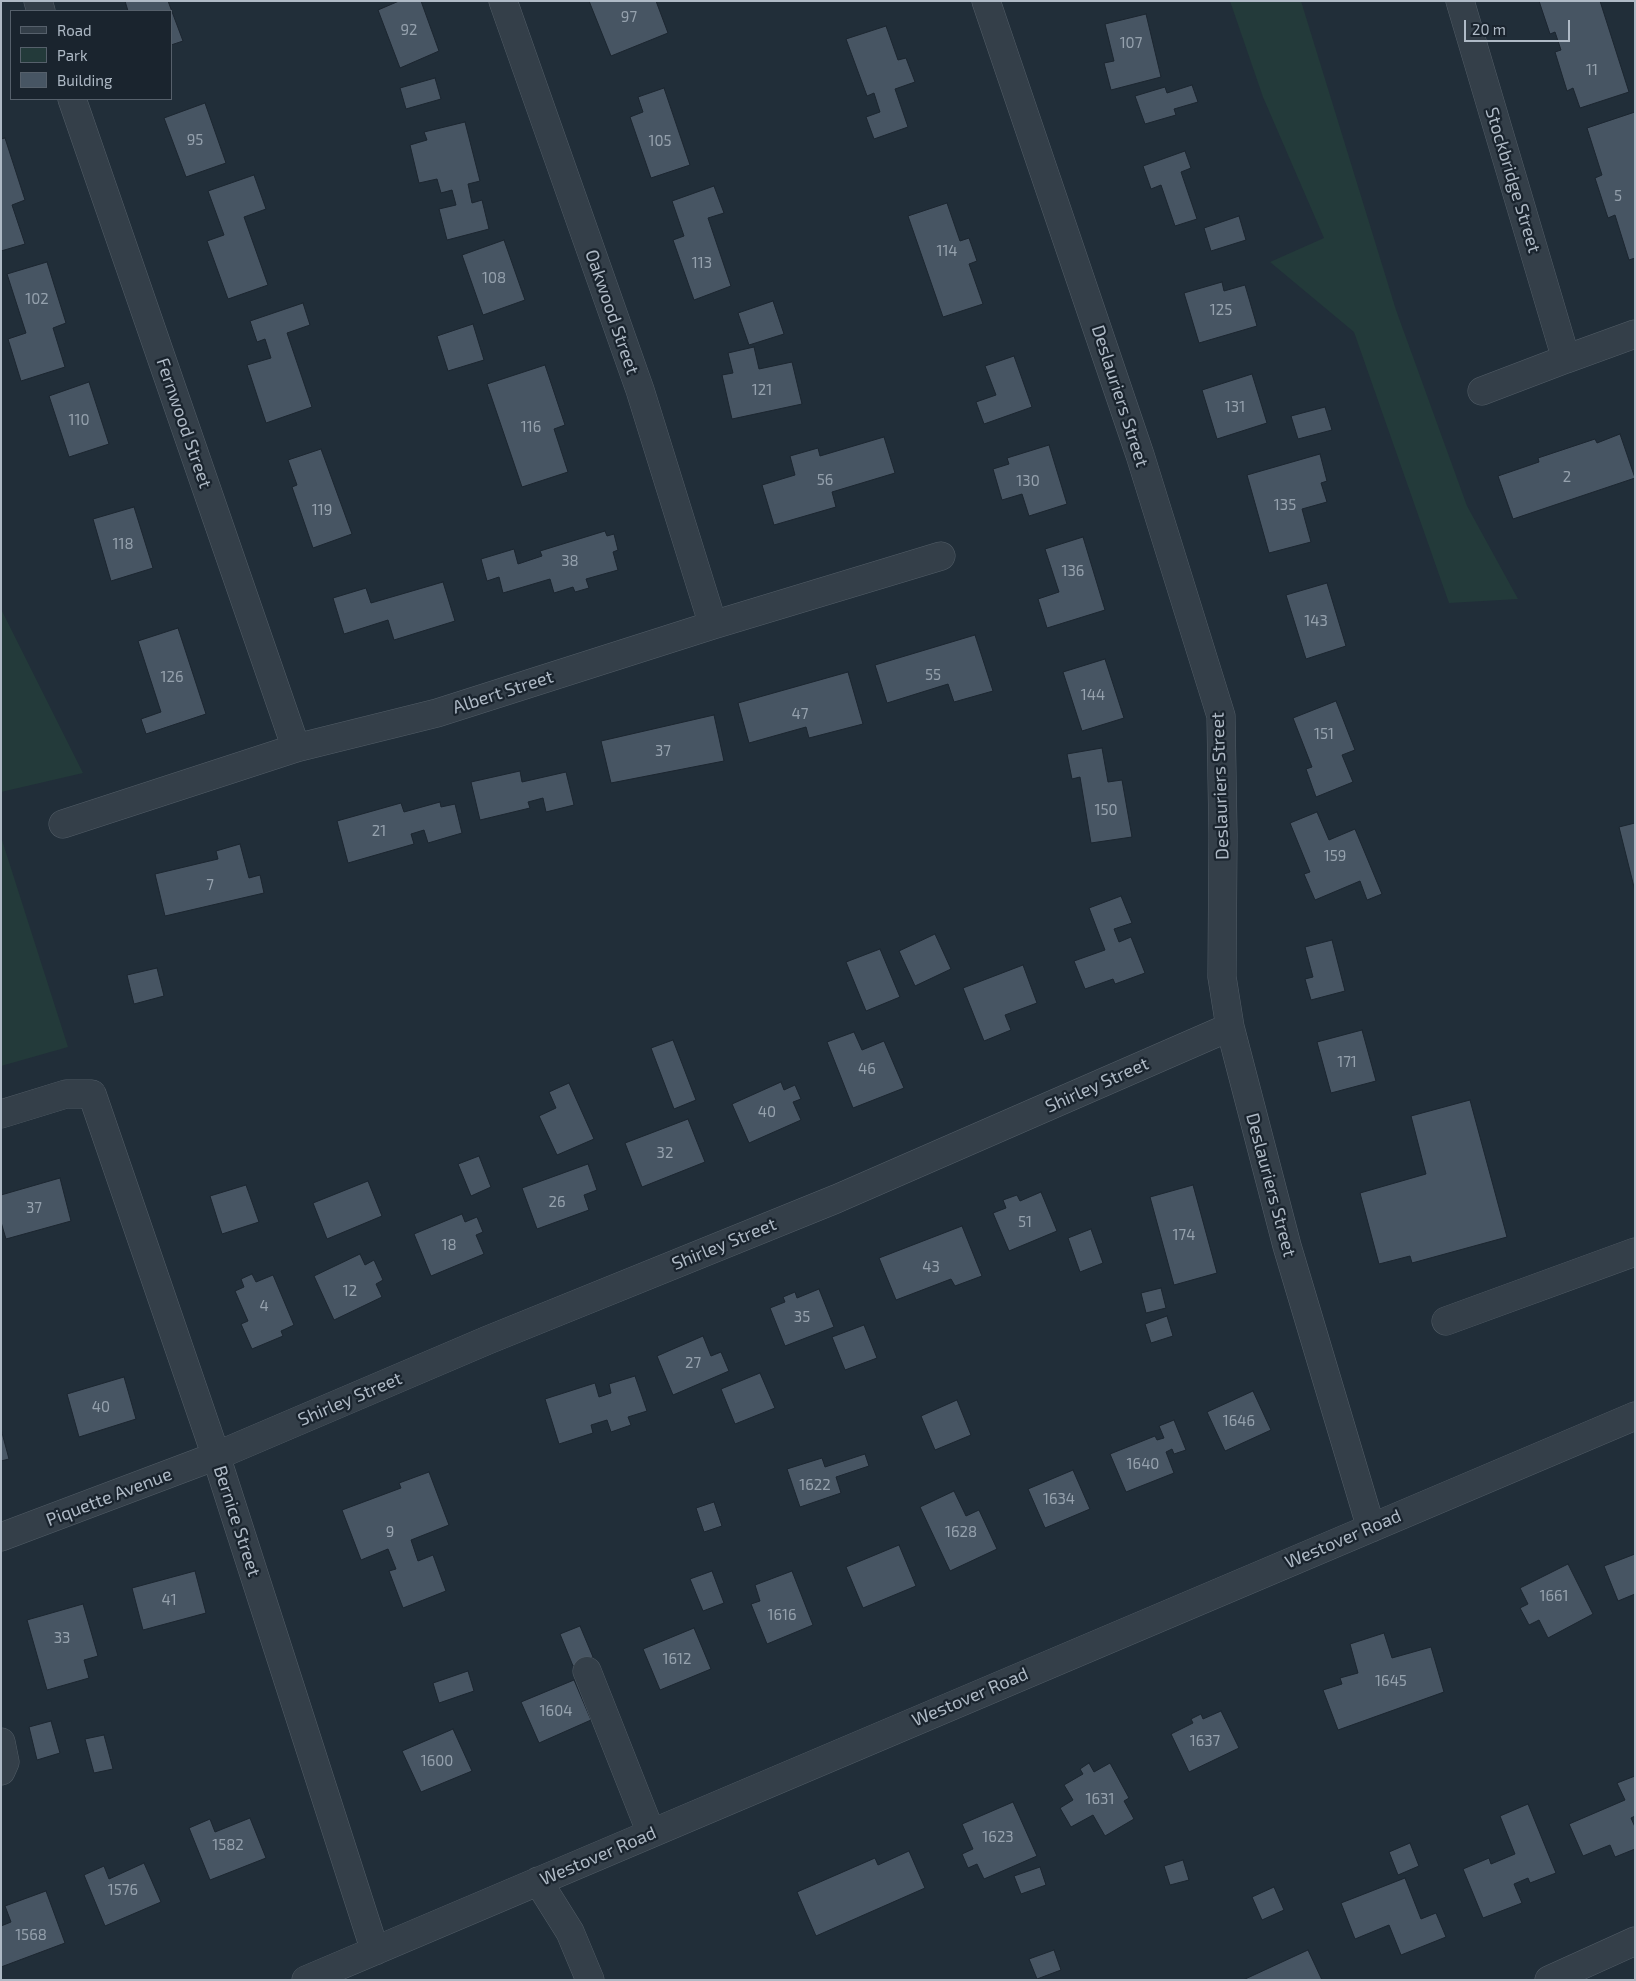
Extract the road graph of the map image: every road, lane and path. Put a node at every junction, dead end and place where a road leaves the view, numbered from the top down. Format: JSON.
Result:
{"nodes":[{"id":1,"x":503,"y":1,"type":"edge"},
{"id":2,"x":986,"y":1,"type":"edge"},
{"id":3,"x":1460,"y":1,"type":"edge"},
{"id":4,"x":72,"y":100,"type":"edge"},
{"id":5,"x":1635,"y":334,"type":"edge"},
{"id":6,"x":1566,"y":359,"type":"junction"},
{"id":7,"x":1482,"y":392,"type":"dead end"},
{"id":8,"x":942,"y":556,"type":"dead end"},
{"id":9,"x":713,"y":625,"type":"junction"},
{"id":10,"x":296,"y":748,"type":"junction"},
{"id":11,"x":63,"y":824,"type":"dead end"},
{"id":12,"x":1230,"y":1026,"type":"junction"},
{"id":13,"x":1,"y":1114,"type":"edge"},
{"id":14,"x":1635,"y":1252,"type":"edge"},
{"id":15,"x":1446,"y":1321,"type":"dead end"},
{"id":16,"x":1635,"y":1416,"type":"edge"},
{"id":17,"x":216,"y":1456,"type":"junction"},
{"id":18,"x":1371,"y":1528,"type":"junction"},
{"id":19,"x":1,"y":1537,"type":"edge"},
{"id":20,"x":587,"y":1671,"type":"dead end"},
{"id":21,"x":1,"y":1742,"type":"edge"},
{"id":22,"x":1,"y":1771,"type":"edge"},
{"id":23,"x":651,"y":1833,"type":"junction"},
{"id":24,"x":538,"y":1881,"type":"junction"},
{"id":25,"x":1635,"y":1940,"type":"edge"},
{"id":26,"x":375,"y":1951,"type":"junction"},
{"id":27,"x":306,"y":1980,"type":"edge"},
{"id":28,"x":590,"y":1980,"type":"edge"},
{"id":29,"x":1549,"y":1980,"type":"edge"}],
"edges":[{"from":1,"to":9,"type":"street","name":"Oakwood Street"},
{"from":2,"to":12,"type":"street","name":"Deslauriers Street"},
{"from":3,"to":6,"type":"street","name":"Stockbridge Street"},
{"from":4,"to":10,"type":"street","name":"Fernwood Street"},
{"from":5,"to":6,"type":"street"},
{"from":6,"to":7,"type":"street"},
{"from":8,"to":9,"type":"street","name":"Albert Street"},
{"from":9,"to":10,"type":"street","name":"Albert Street"},
{"from":10,"to":11,"type":"street","name":"Albert Street"},
{"from":12,"to":17,"type":"street","name":"Shirley Street"},
{"from":12,"to":18,"type":"street","name":"Deslauriers Street"},
{"from":13,"to":17,"type":"street","name":"Bernice Street"},
{"from":14,"to":15,"type":"street"},
{"from":16,"to":18,"type":"street","name":"Westover Road"},
{"from":17,"to":19,"type":"street","name":"Piquette Avenue"},
{"from":17,"to":26,"type":"street","name":"Bernice Street"},
{"from":18,"to":23,"type":"street","name":"Westover Road"},
{"from":20,"to":23,"type":"street"},
{"from":21,"to":22,"type":"street"},
{"from":23,"to":24,"type":"street","name":"Westover Road"},
{"from":24,"to":26,"type":"street","name":"Westover Road"},
{"from":24,"to":28,"type":"street"},
{"from":25,"to":29,"type":"street"},
{"from":26,"to":27,"type":"street","name":"Westover Road"}]}
